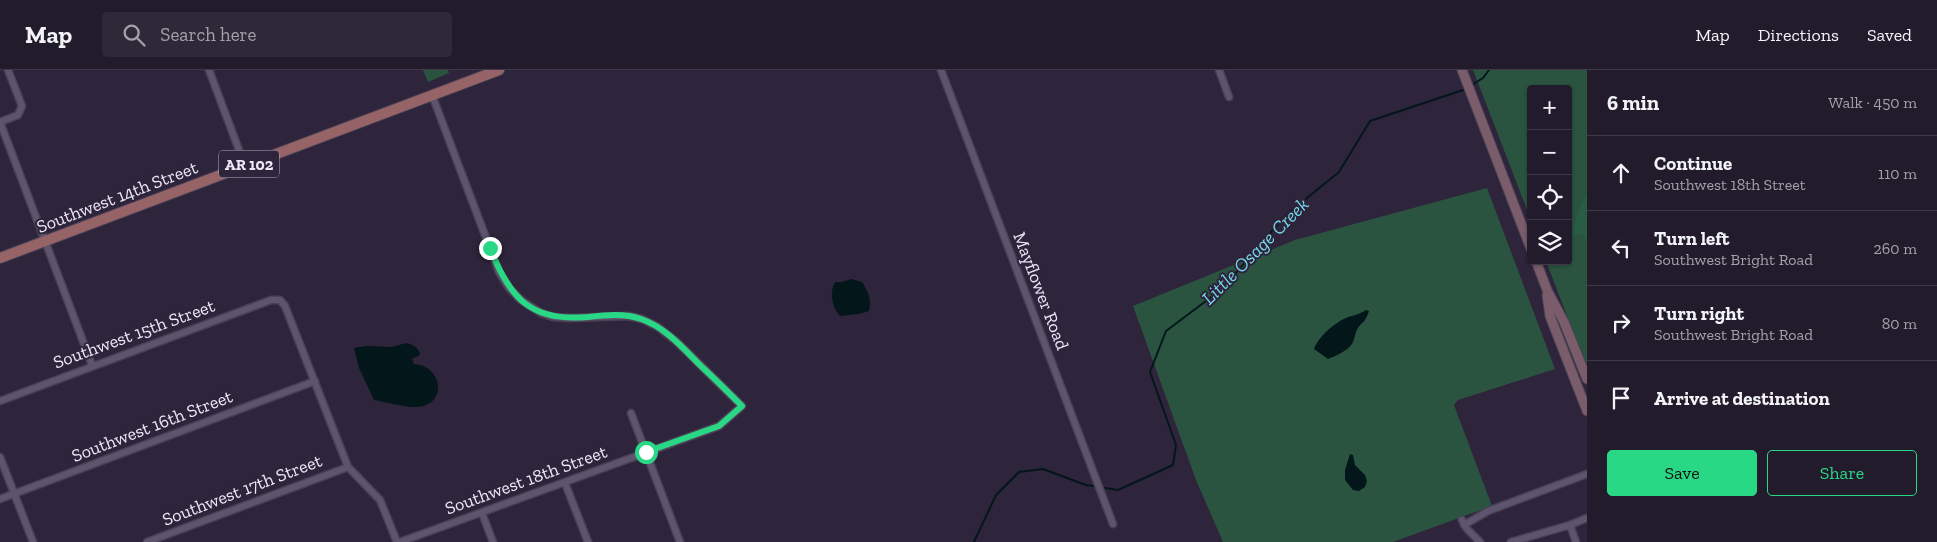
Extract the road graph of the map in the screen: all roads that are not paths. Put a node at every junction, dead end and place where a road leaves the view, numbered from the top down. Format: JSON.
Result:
{"nodes":[{"id":1,"x":8,"y":70,"type":"edge"},
{"id":2,"x":209,"y":70,"type":"edge"},
{"id":3,"x":499,"y":70,"type":"edge"},
{"id":4,"x":941,"y":70,"type":"edge"},
{"id":5,"x":1219,"y":70,"type":"edge"},
{"id":6,"x":1463,"y":73,"type":"edge"},
{"id":7,"x":432,"y":95,"type":"junction"},
{"id":8,"x":1229,"y":96,"type":"dead end"},
{"id":9,"x":0,"y":122,"type":"edge"},
{"id":10,"x":245,"y":166,"type":"junction"},
{"id":11,"x":1527,"y":239,"type":"edge"},
{"id":12,"x":45,"y":241,"type":"junction"},
{"id":13,"x":0,"y":258,"type":"edge"},
{"id":14,"x":1537,"y":265,"type":"edge"},
{"id":15,"x":1546,"y":290,"type":"junction"},
{"id":16,"x":92,"y":365,"type":"junction"},
{"id":17,"x":1587,"y":379,"type":"edge"},
{"id":18,"x":315,"y":381,"type":"junction"},
{"id":19,"x":0,"y":401,"type":"edge"},
{"id":20,"x":1587,"y":412,"type":"edge"},
{"id":21,"x":631,"y":413,"type":"dead end"},
{"id":22,"x":646,"y":452,"type":"junction"},
{"id":23,"x":0,"y":457,"type":"edge"},
{"id":24,"x":348,"y":467,"type":"junction"},
{"id":25,"x":1587,"y":474,"type":"edge"},
{"id":26,"x":565,"y":483,"type":"junction"},
{"id":27,"x":14,"y":494,"type":"junction"},
{"id":28,"x":0,"y":499,"type":"edge"},
{"id":29,"x":482,"y":512,"type":"junction"},
{"id":30,"x":1587,"y":518,"type":"edge"},
{"id":31,"x":1113,"y":524,"type":"dead end"},
{"id":32,"x":1570,"y":525,"type":"junction"},
{"id":33,"x":1532,"y":539,"type":"edge"},
{"id":34,"x":33,"y":542,"type":"edge"},
{"id":35,"x":147,"y":542,"type":"edge"},
{"id":36,"x":399,"y":542,"type":"edge"},
{"id":37,"x":493,"y":542,"type":"edge"},
{"id":38,"x":588,"y":542,"type":"edge"},
{"id":39,"x":680,"y":542,"type":"edge"},
{"id":40,"x":1480,"y":542,"type":"edge"},
{"id":41,"x":1511,"y":542,"type":"edge"},
{"id":42,"x":1576,"y":542,"type":"edge"}],
"edges":[{"from":1,"to":9,"type":"street"},
{"from":2,"to":10,"type":"street"},
{"from":3,"to":7,"type":"main road","name":"Southwest 14th Street","number":"AR 102"},
{"from":4,"to":31,"type":"street","name":"Mayflower Road"},
{"from":5,"to":8,"type":"street"},
{"from":6,"to":11,"type":"main road"},
{"from":7,"to":10,"type":"main road","name":"Southwest 14th Street","number":"AR 102"},
{"from":7,"to":22,"type":"street","name":"Southwest 18th Street"},
{"from":9,"to":12,"type":"street"},
{"from":10,"to":12,"type":"main road","name":"Southwest 14th Street","number":"AR 102"},
{"from":12,"to":13,"type":"main road","name":"Southwest 14th Street","number":"AR 102"},
{"from":12,"to":16,"type":"street"},
{"from":14,"to":15,"type":"main road"},
{"from":15,"to":17,"type":"main road"},
{"from":15,"to":20,"type":"main road"},
{"from":16,"to":18,"type":"street","name":"Southwest 15th Street"},
{"from":16,"to":19,"type":"street","name":"Southwest 15th Street"},
{"from":18,"to":24,"type":"street"},
{"from":18,"to":27,"type":"street","name":"Southwest 16th Street"},
{"from":21,"to":22,"type":"street"},
{"from":22,"to":26,"type":"street","name":"Southwest 18th Street"},
{"from":22,"to":39,"type":"street"},
{"from":23,"to":27,"type":"street"},
{"from":24,"to":35,"type":"street","name":"Southwest 17th Street"},
{"from":24,"to":36,"type":"street"},
{"from":25,"to":40,"type":"street"},
{"from":26,"to":29,"type":"street","name":"Southwest 18th Street"},
{"from":26,"to":38,"type":"street"},
{"from":27,"to":28,"type":"street","name":"Southwest 16th Street"},
{"from":27,"to":34,"type":"street"},
{"from":29,"to":36,"type":"street","name":"Southwest 18th Street"},
{"from":29,"to":37,"type":"street"},
{"from":30,"to":32,"type":"street"},
{"from":32,"to":33,"type":"street"},
{"from":32,"to":42,"type":"street"},
{"from":33,"to":41,"type":"street"}]}
